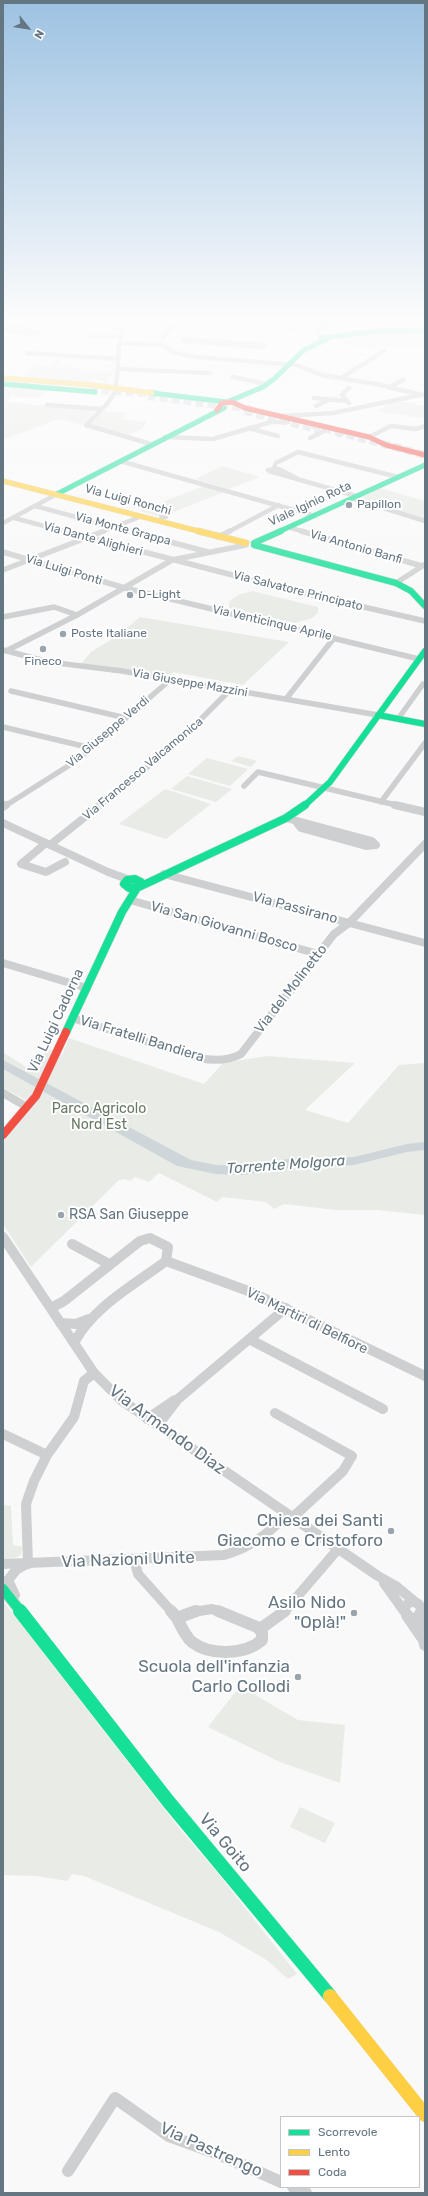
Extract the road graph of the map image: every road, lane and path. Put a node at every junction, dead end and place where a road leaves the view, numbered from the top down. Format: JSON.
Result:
{"nodes":[{"id":1,"x":92,"y":420,"type":"edge"},
{"id":2,"x":197,"y":420,"type":"edge"},
{"id":3,"x":263,"y":420,"type":"edge"},
{"id":4,"x":288,"y":420,"type":"edge"},
{"id":5,"x":310,"y":420,"type":"edge"},
{"id":6,"x":425,"y":426,"type":"edge"},
{"id":7,"x":248,"y":428,"type":"junction"},
{"id":8,"x":324,"y":431,"type":"junction"},
{"id":9,"x":343,"y":433,"type":"junction"},
{"id":10,"x":278,"y":436,"type":"dead end"},
{"id":11,"x":165,"y":437,"type":"junction"},
{"id":12,"x":310,"y":438,"type":"dead end"},
{"id":13,"x":370,"y":439,"type":"junction"},
{"id":14,"x":152,"y":444,"type":"junction"},
{"id":15,"x":424,"y":460,"type":"edge"},
{"id":16,"x":120,"y":461,"type":"junction"},
{"id":17,"x":398,"y":477,"type":"junction"},
{"id":18,"x":3,"y":481,"type":"edge"},
{"id":19,"x":339,"y":483,"type":"dead end"},
{"id":20,"x":329,"y":488,"type":"junction"},
{"id":21,"x":57,"y":494,"type":"junction"},
{"id":22,"x":354,"y":497,"type":"junction"},
{"id":23,"x":279,"y":505,"type":"junction"},
{"id":24,"x":35,"y":506,"type":"junction"},
{"id":25,"x":143,"y":516,"type":"junction"},
{"id":26,"x":315,"y":516,"type":"junction"},
{"id":27,"x":14,"y":518,"type":"junction"},
{"id":28,"x":425,"y":521,"type":"edge"},
{"id":29,"x":3,"y":524,"type":"edge"},
{"id":30,"x":114,"y":527,"type":"junction"},
{"id":31,"x":290,"y":528,"type":"junction"},
{"id":32,"x":218,"y":536,"type":"junction"},
{"id":33,"x":88,"y":538,"type":"junction"},
{"id":34,"x":250,"y":544,"type":"junction"},
{"id":35,"x":3,"y":552,"type":"edge"},
{"id":36,"x":211,"y":552,"type":"junction"},
{"id":37,"x":30,"y":560,"type":"junction"},
{"id":38,"x":172,"y":560,"type":"junction"},
{"id":39,"x":423,"y":565,"type":"edge"},
{"id":40,"x":3,"y":570,"type":"edge"},
{"id":41,"x":396,"y":583,"type":"junction"},
{"id":42,"x":125,"y":588,"type":"junction"},
{"id":43,"x":425,"y":606,"type":"edge"},
{"id":44,"x":77,"y":615,"type":"junction"},
{"id":45,"x":3,"y":617,"type":"edge"},
{"id":46,"x":425,"y":621,"type":"edge"},
{"id":47,"x":334,"y":638,"type":"junction"},
{"id":48,"x":5,"y":650,"type":"edge"},
{"id":49,"x":425,"y":651,"type":"edge"},
{"id":50,"x":419,"y":659,"type":"junction"},
{"id":51,"x":170,"y":680,"type":"junction"},
{"id":52,"x":425,"y":685,"type":"edge"},
{"id":53,"x":231,"y":690,"type":"junction"},
{"id":54,"x":11,"y":691,"type":"dead end"},
{"id":55,"x":286,"y":699,"type":"junction"},
{"id":56,"x":378,"y":716,"type":"junction"},
{"id":57,"x":126,"y":718,"type":"junction"},
{"id":58,"x":398,"y":719,"type":"junction"},
{"id":59,"x":425,"y":724,"type":"edge"},
{"id":60,"x":3,"y":727,"type":"edge"},
{"id":61,"x":425,"y":743,"type":"edge"},
{"id":62,"x":91,"y":748,"type":"junction"},
{"id":63,"x":244,"y":786,"type":"dead end"},
{"id":64,"x":326,"y":788,"type":"junction"},
{"id":65,"x":381,"y":802,"type":"junction"},
{"id":66,"x":3,"y":807,"type":"edge"},
{"id":67,"x":425,"y":812,"type":"edge"},
{"id":68,"x":286,"y":818,"type":"junction"},
{"id":69,"x":3,"y":823,"type":"edge"},
{"id":70,"x":297,"y":823,"type":"junction"},
{"id":71,"x":48,"y":844,"type":"junction"},
{"id":72,"x":425,"y":844,"type":"edge"},
{"id":73,"x":64,"y":862,"type":"dead end"},
{"id":74,"x":166,"y":873,"type":"junction"},
{"id":75,"x":133,"y":884,"type":"junction"},
{"id":76,"x":130,"y":900,"type":"junction"},
{"id":77,"x":122,"y":912,"type":"junction"},
{"id":78,"x":349,"y":923,"type":"junction"},
{"id":79,"x":425,"y":943,"type":"edge"},
{"id":80,"x":318,"y":954,"type":"junction"},
{"id":81,"x":3,"y":963,"type":"edge"},
{"id":82,"x":87,"y":988,"type":"junction"},
{"id":83,"x":72,"y":1018,"type":"junction"},
{"id":84,"x":235,"y":1058,"type":"joint"},
{"id":85,"x":3,"y":1093,"type":"edge"},
{"id":86,"x":27,"y":1107,"type":"junction"},
{"id":87,"x":3,"y":1135,"type":"edge"},
{"id":88,"x":3,"y":1236,"type":"edge"},
{"id":89,"x":72,"y":1244,"type":"dead end"},
{"id":90,"x":166,"y":1261,"type":"junction"},
{"id":91,"x":109,"y":1264,"type":"junction"},
{"id":92,"x":51,"y":1308,"type":"junction"},
{"id":93,"x":286,"y":1308,"type":"junction"},
{"id":94,"x":92,"y":1318,"type":"junction"},
{"id":95,"x":60,"y":1323,"type":"junction"},
{"id":96,"x":249,"y":1339,"type":"junction"},
{"id":97,"x":74,"y":1343,"type":"junction"},
{"id":98,"x":94,"y":1373,"type":"junction"},
{"id":99,"x":425,"y":1376,"type":"edge"},
{"id":100,"x":178,"y":1399,"type":"junction"},
{"id":101,"x":383,"y":1409,"type":"dead end"},
{"id":102,"x":275,"y":1413,"type":"dead end"},
{"id":103,"x":147,"y":1419,"type":"junction"},
{"id":104,"x":162,"y":1429,"type":"junction"},
{"id":105,"x":3,"y":1434,"type":"edge"},
{"id":106,"x":47,"y":1455,"type":"junction"},
{"id":107,"x":289,"y":1516,"type":"junction"},
{"id":108,"x":338,"y":1549,"type":"junction"},
{"id":109,"x":134,"y":1559,"type":"junction"},
{"id":110,"x":3,"y":1564,"type":"edge"},
{"id":111,"x":28,"y":1564,"type":"junction"},
{"id":112,"x":378,"y":1576,"type":"junction"},
{"id":113,"x":3,"y":1589,"type":"edge"},
{"id":114,"x":19,"y":1609,"type":"junction"},
{"id":115,"x":422,"y":1612,"type":"edge"},
{"id":116,"x":405,"y":1613,"type":"junction"},
{"id":117,"x":177,"y":1618,"type":"junction"},
{"id":118,"x":260,"y":1629,"type":"junction"},
{"id":119,"x":424,"y":1642,"type":"edge"},
{"id":120,"x":425,"y":2115,"type":"edge"},
{"id":121,"x":68,"y":2171,"type":"dead end"},
{"id":122,"x":280,"y":2182,"type":"edge"},
{"id":123,"x":295,"y":2188,"type":"edge"},
{"id":124,"x":306,"y":2193,"type":"edge"}],
"edges":[{"from":1,"to":14,"type":"street"},
{"from":2,"to":11,"type":"main road"},
{"from":3,"to":7,"type":"street"},
{"from":4,"to":8,"type":"main road"},
{"from":5,"to":9,"type":"main road"},
{"from":6,"to":13,"type":"street"},
{"from":7,"to":10,"type":"street"},
{"from":7,"to":11,"type":"street"},
{"from":8,"to":9,"type":"main road"},
{"from":8,"to":12,"type":"street"},
{"from":9,"to":13,"type":"main road"},
{"from":11,"to":14,"type":"main road"},
{"from":13,"to":15,"type":"main road"},
{"from":14,"to":16,"type":"main road"},
{"from":15,"to":17,"type":"main road","name":"Viale Iginio Rota"},
{"from":16,"to":21,"type":"main road"},
{"from":16,"to":23,"type":"street"},
{"from":17,"to":20,"type":"street"},
{"from":17,"to":22,"type":"main road","name":"Viale Iginio Rota"},
{"from":18,"to":21,"type":"main road","name":"Via Luigi Ronchi"},
{"from":19,"to":20,"type":"street"},
{"from":20,"to":22,"type":"street"},
{"from":21,"to":24,"type":"street"},
{"from":21,"to":25,"type":"main road","name":"Via Luigi Ronchi"},
{"from":22,"to":26,"type":"main road","name":"Viale Iginio Rota"},
{"from":22,"to":28,"type":"street"},
{"from":23,"to":26,"type":"street"},
{"from":23,"to":32,"type":"street"},
{"from":24,"to":27,"type":"street"},
{"from":24,"to":30,"type":"street","name":"Via Monte Grappa"},
{"from":25,"to":30,"type":"street"},
{"from":25,"to":32,"type":"main road","name":"Via Luigi Ronchi"},
{"from":26,"to":31,"type":"main road","name":"Viale Iginio Rota"},
{"from":27,"to":29,"type":"street"},
{"from":27,"to":33,"type":"street","name":"Via Dante Alighieri"},
{"from":30,"to":33,"type":"street"},
{"from":30,"to":36,"type":"street","name":"Via Monte Grappa"},
{"from":31,"to":34,"type":"main road","name":"Viale Iginio Rota"},
{"from":31,"to":39,"type":"street","name":"Via Antonio Banfi"},
{"from":32,"to":34,"type":"main road","name":"Via Luigi Ronchi"},
{"from":33,"to":37,"type":"street"},
{"from":33,"to":38,"type":"street","name":"Via Dante Alighieri"},
{"from":34,"to":36,"type":"street"},
{"from":34,"to":41,"type":"main road","name":"Via Luigi Ronchi"},
{"from":35,"to":37,"type":"street","name":"Via Luigi Ponti"},
{"from":36,"to":38,"type":"street"},
{"from":37,"to":40,"type":"street"},
{"from":37,"to":42,"type":"street","name":"Via Luigi Ponti"},
{"from":38,"to":42,"type":"street"},
{"from":38,"to":46,"type":"street","name":"Via Salvatore Principato"},
{"from":39,"to":41,"type":"street"},
{"from":41,"to":43,"type":"main road","name":"Via Luigi Ronchi"},
{"from":42,"to":44,"type":"street"},
{"from":42,"to":47,"type":"street","name":"Via Venticinque Aprile"},
{"from":44,"to":45,"type":"street"},
{"from":44,"to":48,"type":"street"},
{"from":47,"to":50,"type":"street","name":"Via Venticinque Aprile"},
{"from":47,"to":55,"type":"street"},
{"from":48,"to":51,"type":"street","name":"Via Giuseppe Mazzini"},
{"from":49,"to":50,"type":"main road"},
{"from":50,"to":56,"type":"main road"},
{"from":51,"to":53,"type":"street","name":"Via Giuseppe Mazzini"},
{"from":51,"to":57,"type":"street","name":"Via Giuseppe Verdi"},
{"from":52,"to":58,"type":"street"},
{"from":53,"to":55,"type":"street","name":"Via Giuseppe Mazzini"},
{"from":53,"to":71,"type":"street","name":"Via Francesco Valcamonica"},
{"from":54,"to":57,"type":"street"},
{"from":55,"to":56,"type":"street","name":"Via Giuseppe Mazzini"},
{"from":56,"to":58,"type":"main road"},
{"from":56,"to":64,"type":"main road"},
{"from":57,"to":62,"type":"street","name":"Via Giuseppe Verdi"},
{"from":58,"to":59,"type":"main road"},
{"from":60,"to":62,"type":"street"},
{"from":61,"to":65,"type":"street"},
{"from":62,"to":66,"type":"street","name":"Via Giuseppe Verdi"},
{"from":63,"to":64,"type":"street"},
{"from":64,"to":65,"type":"street"},
{"from":64,"to":68,"type":"main road"},
{"from":65,"to":67,"type":"street"},
{"from":68,"to":70,"type":"street"},
{"from":68,"to":74,"type":"main road"},
{"from":69,"to":71,"type":"street"},
{"from":70,"to":70,"type":"street"},
{"from":71,"to":73,"type":"street","name":"Via Francesco Valcamonica"},
{"from":71,"to":75,"type":"street"},
{"from":72,"to":78,"type":"street","name":"Via del Molinetto"},
{"from":74,"to":75,"type":"main road"},
{"from":74,"to":78,"type":"street","name":"Via Passirano"},
{"from":75,"to":76,"type":"main road","name":"Via Luigi Cadorna"},
{"from":75,"to":77,"type":"main road","name":"Via Luigi Cadorna"},
{"from":76,"to":77,"type":"main road","name":"Via Luigi Cadorna"},
{"from":76,"to":80,"type":"street","name":"Via San Giovanni Bosco"},
{"from":77,"to":82,"type":"main road","name":"Via Luigi Cadorna"},
{"from":78,"to":79,"type":"street","name":"Via Passirano"},
{"from":78,"to":80,"type":"street","name":"Via del Molinetto"},
{"from":80,"to":84,"type":"street","name":"Via del Molinetto"},
{"from":81,"to":82,"type":"street"},
{"from":82,"to":83,"type":"main road","name":"Via Luigi Cadorna"},
{"from":83,"to":84,"type":"street","name":"Via Fratelli Bandiera"},
{"from":83,"to":86,"type":"main road","name":"Via Luigi Cadorna"},
{"from":85,"to":86,"type":"street"},
{"from":86,"to":87,"type":"main road","name":"Via Luigi Cadorna"},
{"from":88,"to":92,"type":"street","name":"Via Armando Diaz"},
{"from":89,"to":91,"type":"street"},
{"from":90,"to":91,"type":"street"},
{"from":90,"to":93,"type":"street","name":"Via Martiri di Belfiore"},
{"from":90,"to":94,"type":"street"},
{"from":91,"to":92,"type":"street"},
{"from":92,"to":95,"type":"street","name":"Via Armando Diaz"},
{"from":93,"to":96,"type":"street"},
{"from":93,"to":99,"type":"street","name":"Via Martiri di Belfiore"},
{"from":94,"to":95,"type":"street"},
{"from":94,"to":97,"type":"street"},
{"from":95,"to":97,"type":"street","name":"Via Armando Diaz"},
{"from":96,"to":100,"type":"street"},
{"from":96,"to":101,"type":"street"},
{"from":97,"to":98,"type":"street","name":"Via Armando Diaz"},
{"from":98,"to":103,"type":"street","name":"Via Armando Diaz"},
{"from":98,"to":106,"type":"street"},
{"from":100,"to":103,"type":"street"},
{"from":100,"to":104,"type":"street"},
{"from":102,"to":107,"type":"street","name":"Via Nazioni Unite"},
{"from":103,"to":104,"type":"street","name":"Via Armando Diaz"},
{"from":104,"to":107,"type":"street","name":"Via Armando Diaz"},
{"from":105,"to":106,"type":"street"},
{"from":106,"to":111,"type":"street"},
{"from":107,"to":108,"type":"street","name":"Via Armando Diaz"},
{"from":107,"to":109,"type":"street","name":"Via Nazioni Unite"},
{"from":108,"to":112,"type":"street","name":"Via Armando Diaz"},
{"from":108,"to":118,"type":"street"},
{"from":109,"to":111,"type":"street","name":"Via Nazioni Unite"},
{"from":109,"to":117,"type":"street"},
{"from":110,"to":111,"type":"street","name":"Via Nazioni Unite"},
{"from":111,"to":114,"type":"street"},
{"from":112,"to":115,"type":"street","name":"Via Armando Diaz"},
{"from":112,"to":116,"type":"street","name":"Via Armando Diaz"},
{"from":113,"to":114,"type":"main road","name":"Via Goito"},
{"from":114,"to":120,"type":"main road","name":"Via Goito"},
{"from":115,"to":116,"type":"street"},
{"from":115,"to":119,"type":"street","name":"Via Armando Diaz"},
{"from":116,"to":119,"type":"street","name":"Via Armando Diaz"},
{"from":117,"to":118,"type":"street"},
{"from":117,"to":118,"type":"street"},
{"from":121,"to":122,"type":"street","name":"Via Pastrengo"},
{"from":123,"to":124,"type":"street"}]}
